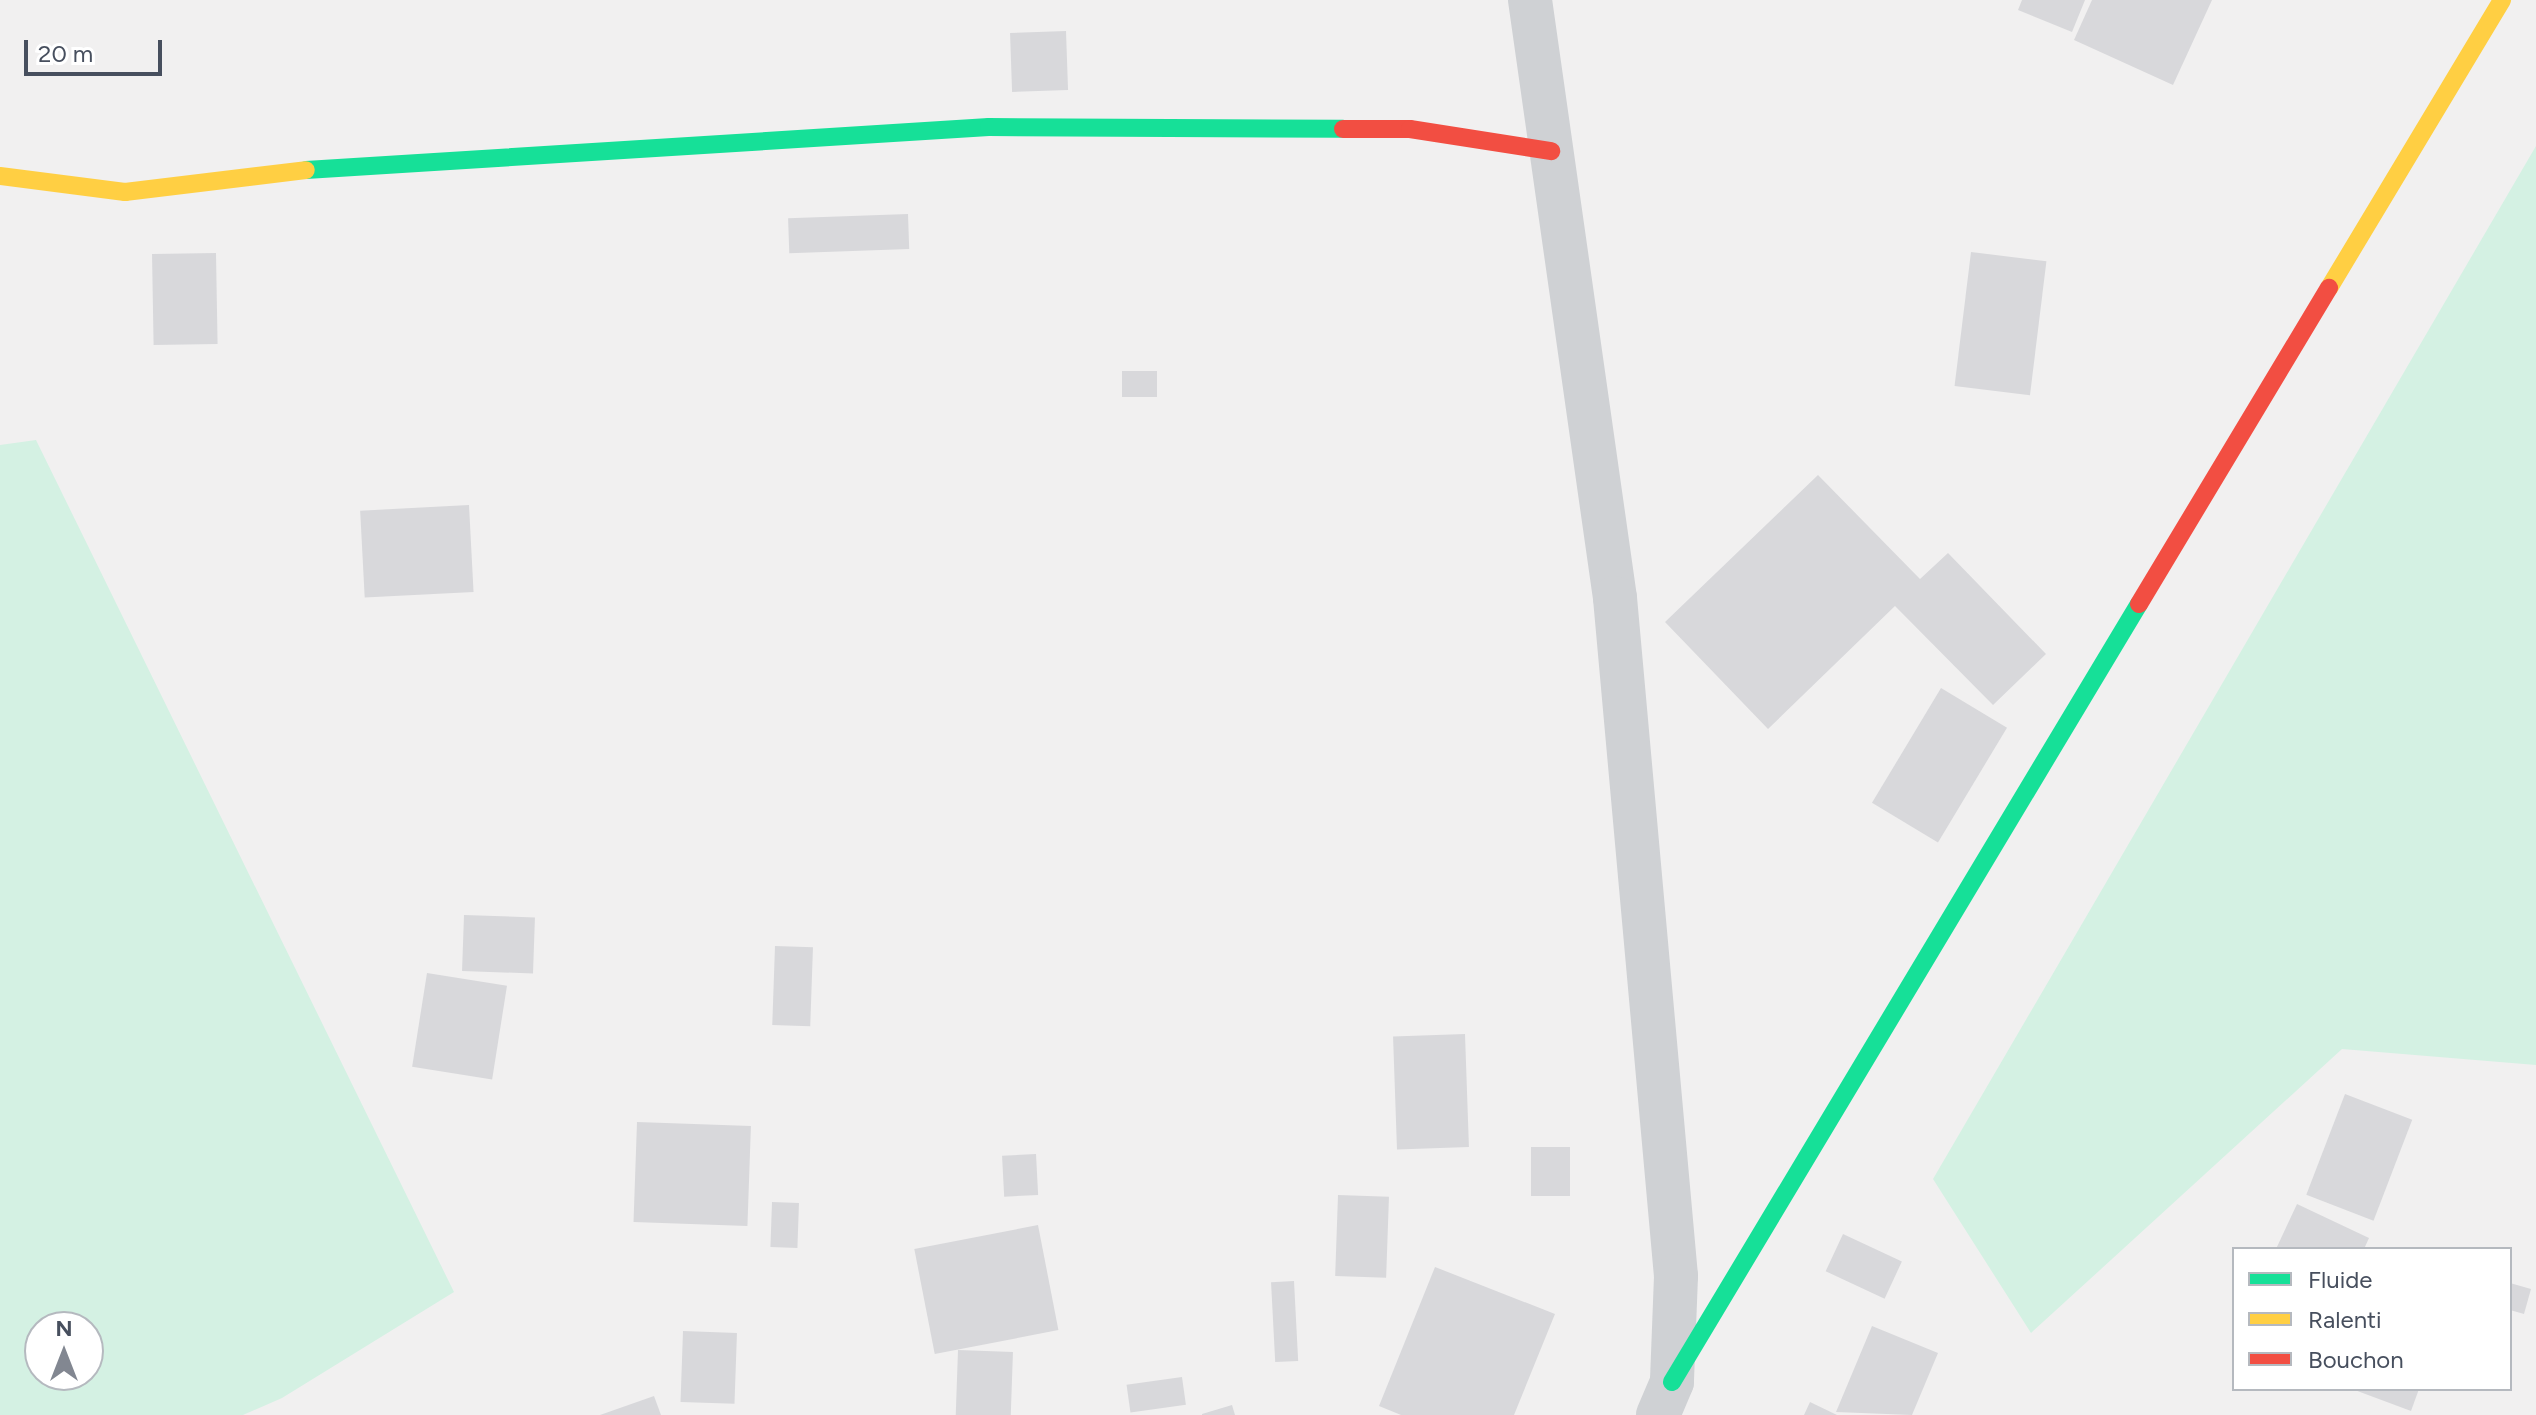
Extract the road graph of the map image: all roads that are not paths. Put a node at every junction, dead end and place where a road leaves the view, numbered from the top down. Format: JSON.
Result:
{"nodes":[{"id":1,"x":1530,"y":0,"type":"edge"},
{"id":2,"x":2502,"y":0,"type":"edge"},
{"id":3,"x":1551,"y":151,"type":"junction"},
{"id":4,"x":0,"y":176,"type":"edge"},
{"id":5,"x":1665,"y":1398,"type":"edge"}],
"edges":[{"from":1,"to":3,"type":"street"},
{"from":2,"to":5,"type":"street"},
{"from":3,"to":4,"type":"street"},
{"from":3,"to":5,"type":"street"}]}
